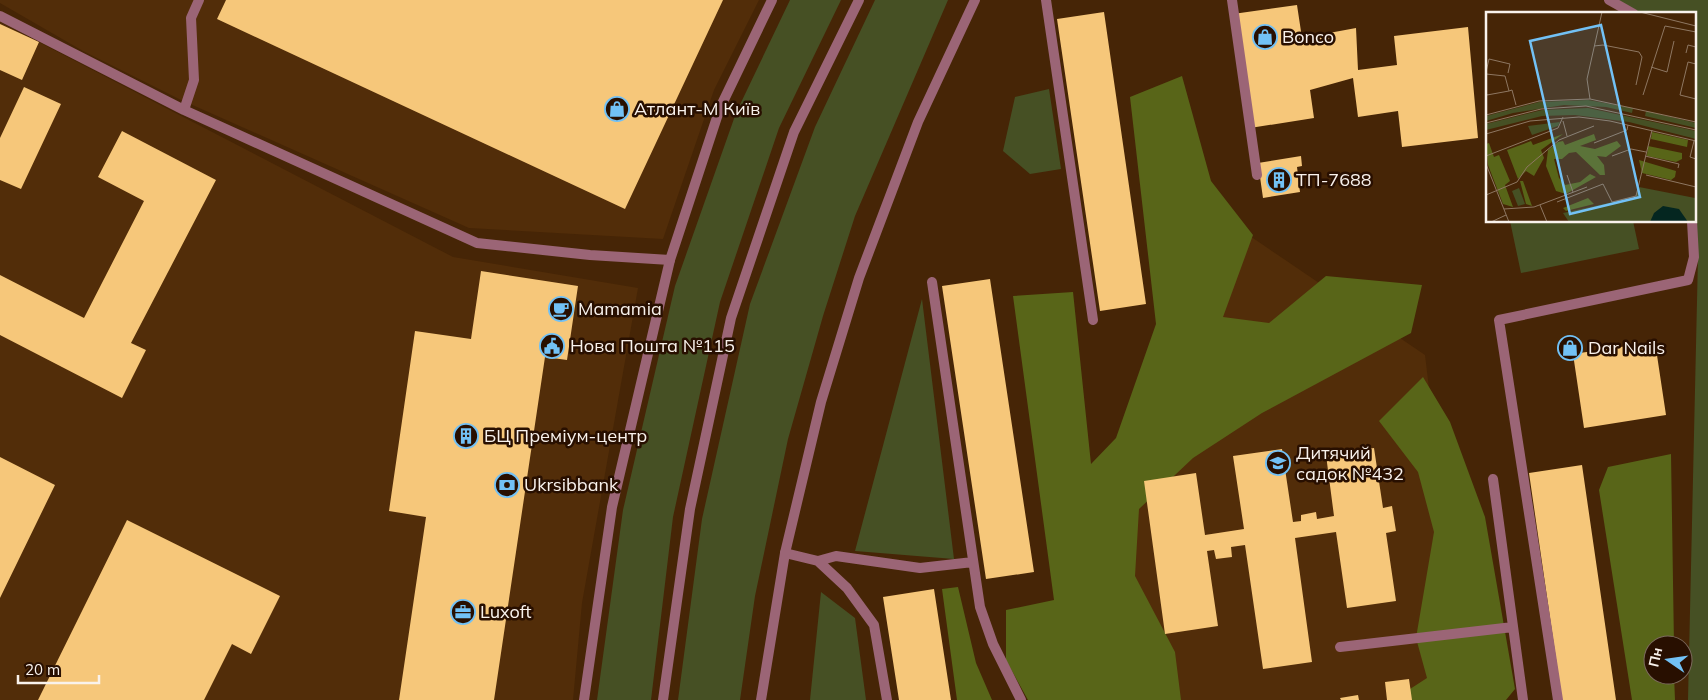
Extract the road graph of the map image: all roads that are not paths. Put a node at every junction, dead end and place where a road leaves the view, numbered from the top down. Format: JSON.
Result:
{"nodes":[{"id":1,"x":199,"y":0,"type":"edge"},
{"id":2,"x":772,"y":0,"type":"edge"},
{"id":3,"x":859,"y":0,"type":"edge"},
{"id":4,"x":975,"y":0,"type":"edge"},
{"id":5,"x":1046,"y":0,"type":"edge"},
{"id":6,"x":1232,"y":0,"type":"edge"},
{"id":7,"x":1609,"y":0,"type":"edge"},
{"id":8,"x":1630,"y":12,"type":"edge"},
{"id":9,"x":0,"y":16,"type":"edge"},
{"id":10,"x":184,"y":110,"type":"junction"},
{"id":11,"x":1257,"y":176,"type":"dead end"},
{"id":12,"x":1692,"y":222,"type":"edge"},
{"id":13,"x":670,"y":260,"type":"junction"},
{"id":14,"x":932,"y":282,"type":"dead end"},
{"id":15,"x":1093,"y":320,"type":"dead end"},
{"id":16,"x":1493,"y":479,"type":"dead end"},
{"id":17,"x":786,"y":553,"type":"junction"},
{"id":18,"x":818,"y":561,"type":"junction"},
{"id":19,"x":973,"y":562,"type":"junction"},
{"id":20,"x":1513,"y":627,"type":"junction"},
{"id":21,"x":1340,"y":647,"type":"dead end"},
{"id":22,"x":584,"y":700,"type":"edge"},
{"id":23,"x":663,"y":700,"type":"edge"},
{"id":24,"x":761,"y":700,"type":"edge"},
{"id":25,"x":887,"y":700,"type":"edge"},
{"id":26,"x":1021,"y":700,"type":"edge"},
{"id":27,"x":1523,"y":700,"type":"edge"},
{"id":28,"x":1558,"y":700,"type":"edge"}],
"edges":[{"from":1,"to":10,"type":"street"},
{"from":2,"to":13,"type":"street"},
{"from":3,"to":23,"type":"street"},
{"from":4,"to":17,"type":"street"},
{"from":5,"to":15,"type":"street"},
{"from":6,"to":11,"type":"street"},
{"from":7,"to":8,"type":"street"},
{"from":9,"to":10,"type":"street"},
{"from":10,"to":13,"type":"street"},
{"from":12,"to":28,"type":"street"},
{"from":13,"to":22,"type":"street"},
{"from":14,"to":19,"type":"street"},
{"from":16,"to":20,"type":"street"},
{"from":17,"to":18,"type":"street"},
{"from":17,"to":24,"type":"street"},
{"from":18,"to":19,"type":"street"},
{"from":18,"to":25,"type":"street"},
{"from":19,"to":26,"type":"street"},
{"from":20,"to":21,"type":"street"},
{"from":20,"to":27,"type":"street"}]}
